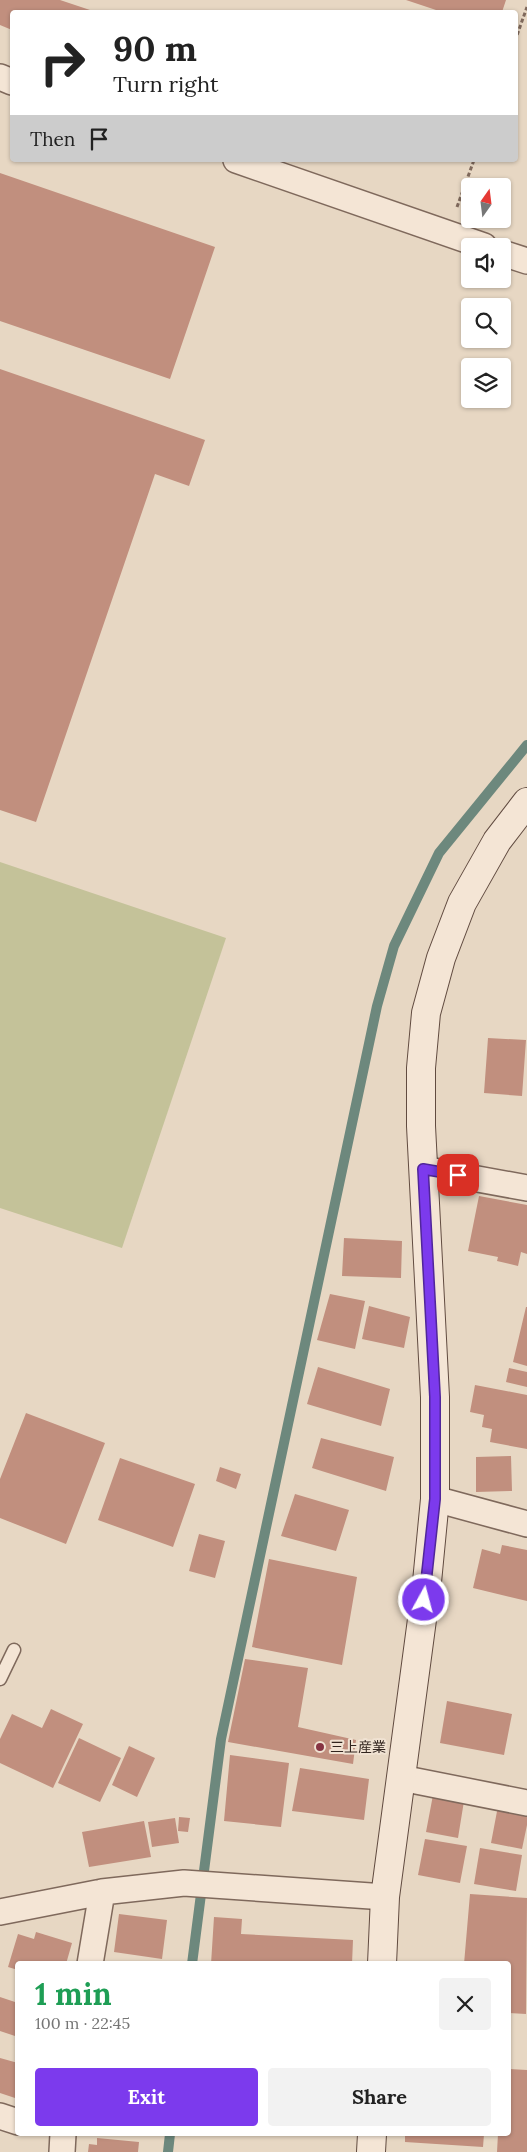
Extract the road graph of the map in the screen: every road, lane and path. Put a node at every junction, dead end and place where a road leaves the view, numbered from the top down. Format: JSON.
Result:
{"nodes":[{"id":1,"x":527,"y":7,"type":"edge"},
{"id":2,"x":518,"y":32,"type":"edge"},
{"id":3,"x":242,"y":162,"type":"edge"},
{"id":4,"x":473,"y":162,"type":"edge"},
{"id":5,"x":448,"y":234,"type":"junction"},
{"id":6,"x":461,"y":238,"type":"edge"},
{"id":7,"x":511,"y":256,"type":"edge"},
{"id":8,"x":527,"y":261,"type":"edge"},
{"id":9,"x":527,"y":802,"type":"edge"},
{"id":10,"x":423,"y":1169,"type":"junction"},
{"id":11,"x":527,"y":1188,"type":"edge"},
{"id":12,"x":435,"y":1499,"type":"junction"},
{"id":13,"x":527,"y":1524,"type":"edge"},
{"id":14,"x":14,"y":1650,"type":"dead end"},
{"id":15,"x":0,"y":1679,"type":"edge"},
{"id":16,"x":401,"y":1778,"type":"junction"},
{"id":17,"x":527,"y":1803,"type":"edge"},
{"id":18,"x":102,"y":1892,"type":"junction"},
{"id":19,"x":385,"y":1897,"type":"junction"},
{"id":20,"x":0,"y":1912,"type":"edge"},
{"id":21,"x":90,"y":1961,"type":"edge"},
{"id":22,"x":382,"y":1961,"type":"edge"},
{"id":23,"x":0,"y":2116,"type":"edge"},
{"id":24,"x":15,"y":2121,"type":"edge"},
{"id":25,"x":372,"y":2136,"type":"edge"},
{"id":26,"x":371,"y":2152,"type":"edge"}],
"edges":[{"from":1,"to":2,"type":"path"},
{"from":3,"to":5,"type":"street"},
{"from":4,"to":5,"type":"path"},
{"from":5,"to":6,"type":"street"},
{"from":7,"to":8,"type":"street"},
{"from":9,"to":10,"type":"street"},
{"from":10,"to":11,"type":"street"},
{"from":10,"to":12,"type":"street"},
{"from":12,"to":13,"type":"street"},
{"from":12,"to":16,"type":"street"},
{"from":14,"to":15,"type":"lane"},
{"from":16,"to":17,"type":"street"},
{"from":16,"to":19,"type":"street"},
{"from":18,"to":19,"type":"street"},
{"from":18,"to":20,"type":"street"},
{"from":18,"to":21,"type":"street"},
{"from":19,"to":22,"type":"street"},
{"from":23,"to":24,"type":"street"},
{"from":25,"to":26,"type":"street"}]}
